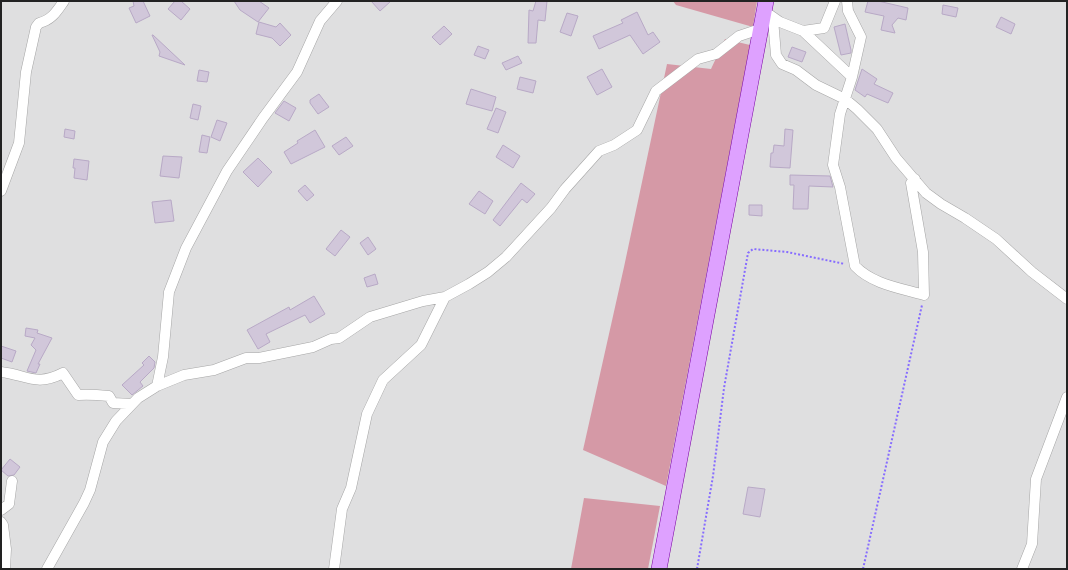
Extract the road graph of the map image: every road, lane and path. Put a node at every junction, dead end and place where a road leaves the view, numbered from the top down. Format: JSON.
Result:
{"nodes":[{"id":1,"x":64,"y":1,"type":"edge"},
{"id":2,"x":337,"y":1,"type":"edge"},
{"id":3,"x":835,"y":1,"type":"edge"},
{"id":4,"x":847,"y":1,"type":"edge"},
{"id":5,"x":766,"y":13,"type":"edge"},
{"id":6,"x":802,"y":31,"type":"junction"},
{"id":7,"x":852,"y":77,"type":"junction"},
{"id":8,"x":845,"y":99,"type":"junction"},
{"id":9,"x":915,"y":179,"type":"junction"},
{"id":10,"x":1,"y":191,"type":"edge"},
{"id":11,"x":855,"y":266,"type":"junction"},
{"id":12,"x":924,"y":295,"type":"junction"},
{"id":13,"x":445,"y":297,"type":"junction"},
{"id":14,"x":1067,"y":299,"type":"edge"},
{"id":15,"x":1,"y":372,"type":"edge"},
{"id":16,"x":157,"y":386,"type":"junction"},
{"id":17,"x":1067,"y":397,"type":"edge"},
{"id":18,"x":132,"y":404,"type":"junction"},
{"id":19,"x":12,"y":481,"type":"dead end"},
{"id":20,"x":1,"y":510,"type":"edge"},
{"id":21,"x":1,"y":522,"type":"edge"},
{"id":22,"x":5,"y":569,"type":"edge"},
{"id":23,"x":47,"y":569,"type":"edge"},
{"id":24,"x":334,"y":569,"type":"edge"},
{"id":25,"x":659,"y":569,"type":"edge"},
{"id":26,"x":697,"y":569,"type":"edge"},
{"id":27,"x":863,"y":569,"type":"edge"},
{"id":28,"x":1022,"y":569,"type":"edge"}],
"edges":[{"from":1,"to":10,"type":"street"},
{"from":2,"to":16,"type":"street"},
{"from":3,"to":6,"type":"street"},
{"from":4,"to":7,"type":"street"},
{"from":5,"to":6,"type":"street"},
{"from":5,"to":8,"type":"street"},
{"from":5,"to":13,"type":"street"},
{"from":5,"to":25,"type":"main road"},
{"from":6,"to":7,"type":"street"},
{"from":7,"to":8,"type":"street"},
{"from":8,"to":9,"type":"street"},
{"from":8,"to":11,"type":"street"},
{"from":9,"to":12,"type":"street"},
{"from":9,"to":14,"type":"street"},
{"from":11,"to":12,"type":"street"},
{"from":11,"to":26,"type":"path"},
{"from":12,"to":27,"type":"path"},
{"from":13,"to":16,"type":"street"},
{"from":13,"to":24,"type":"street"},
{"from":15,"to":18,"type":"street"},
{"from":16,"to":18,"type":"street"},
{"from":17,"to":28,"type":"street"},
{"from":18,"to":23,"type":"street"},
{"from":19,"to":20,"type":"street"},
{"from":21,"to":22,"type":"street"}]}
